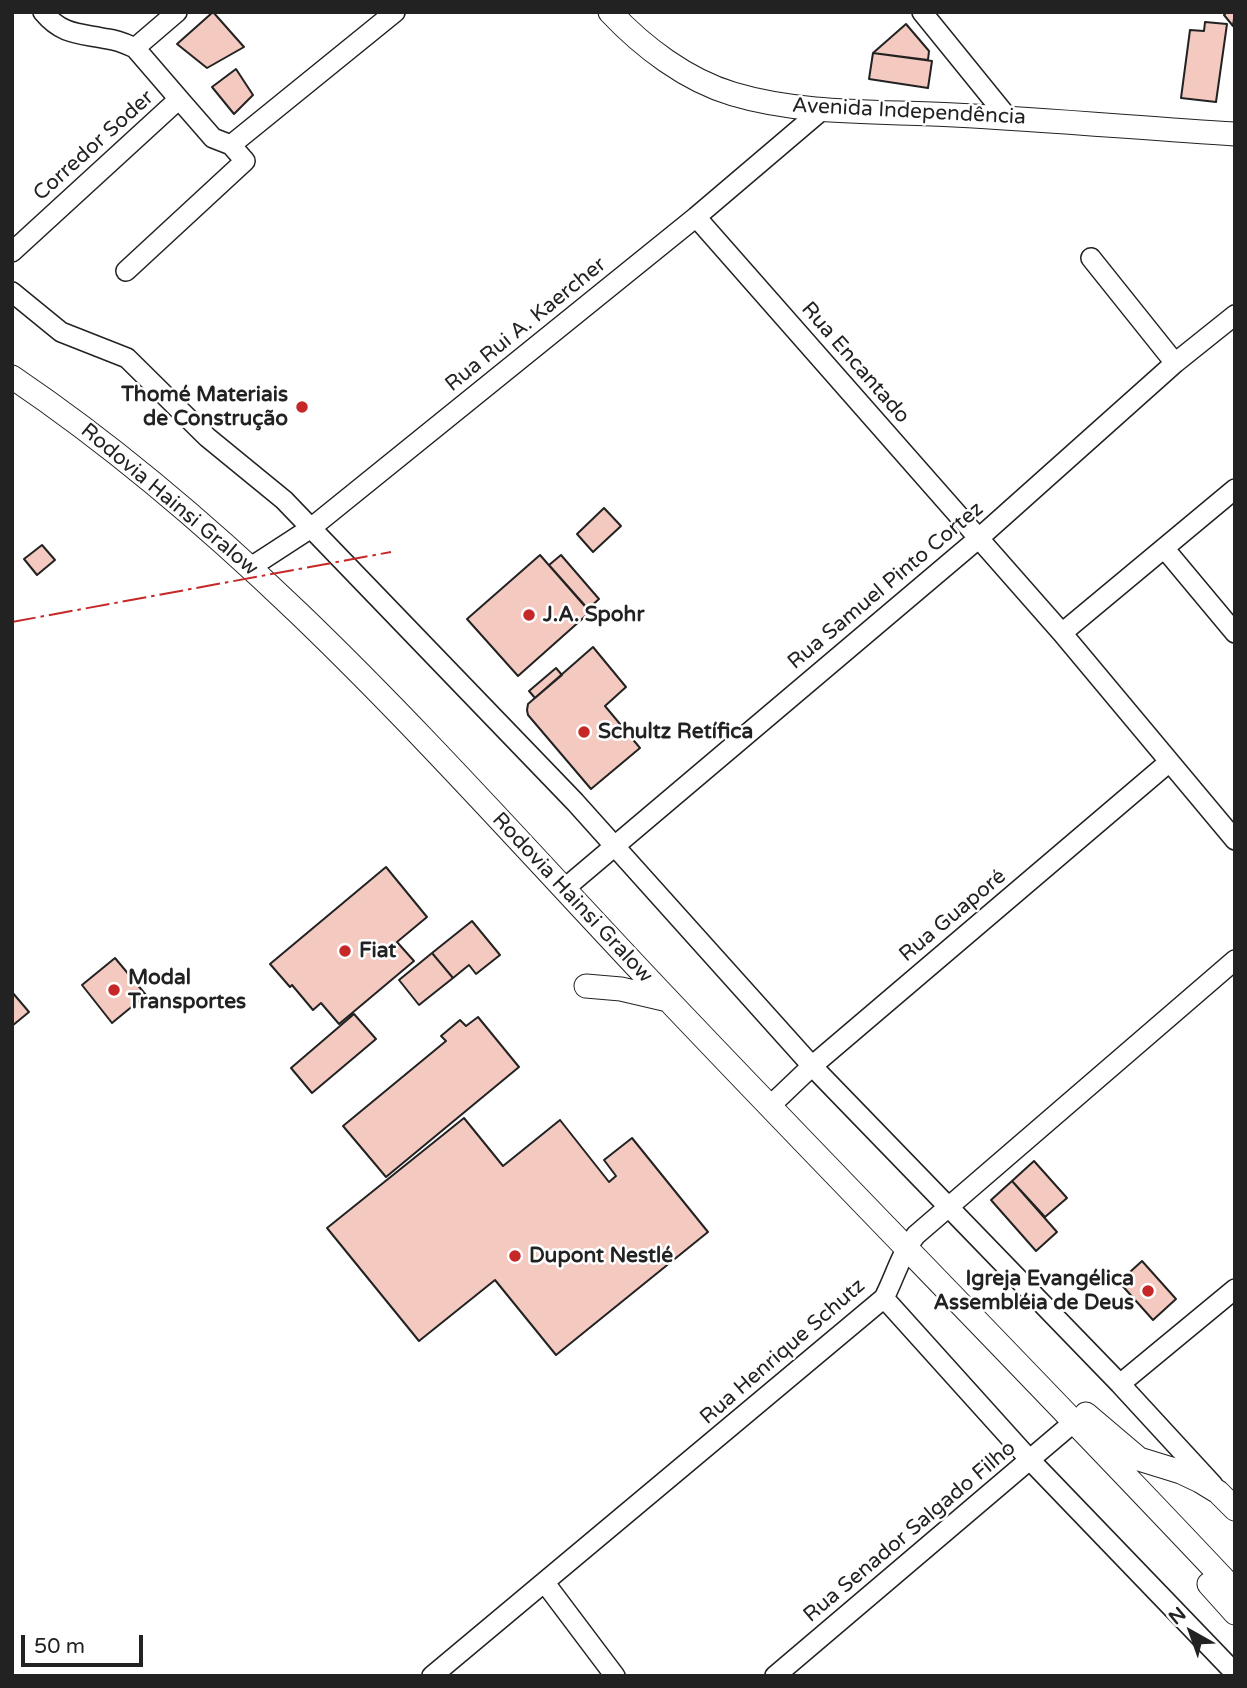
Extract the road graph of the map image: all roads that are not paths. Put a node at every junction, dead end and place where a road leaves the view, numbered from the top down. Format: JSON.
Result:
{"nodes":[{"id":1,"x":43,"y":12,"type":"edge"},
{"id":2,"x":177,"y":12,"type":"edge"},
{"id":3,"x":395,"y":12,"type":"edge"},
{"id":4,"x":610,"y":12,"type":"edge"},
{"id":5,"x":922,"y":12,"type":"edge"},
{"id":6,"x":135,"y":48,"type":"junction"},
{"id":7,"x":179,"y":99,"type":"junction"},
{"id":8,"x":823,"y":108,"type":"junction"},
{"id":9,"x":1008,"y":118,"type":"junction"},
{"id":10,"x":1235,"y":134,"type":"edge"},
{"id":11,"x":231,"y":145,"type":"junction"},
{"id":12,"x":696,"y":217,"type":"junction"},
{"id":13,"x":12,"y":251,"type":"edge"},
{"id":14,"x":1091,"y":258,"type":"dead end"},
{"id":15,"x":126,"y":271,"type":"dead end"},
{"id":16,"x":12,"y":292,"type":"edge"},
{"id":17,"x":1235,"y":315,"type":"edge"},
{"id":18,"x":1175,"y":363,"type":"junction"},
{"id":19,"x":12,"y":377,"type":"edge"},
{"id":20,"x":1235,"y":489,"type":"edge"},
{"id":21,"x":311,"y":528,"type":"junction"},
{"id":22,"x":979,"y":538,"type":"junction"},
{"id":23,"x":1164,"y":548,"type":"junction"},
{"id":24,"x":251,"y":568,"type":"junction"},
{"id":25,"x":1062,"y":633,"type":"junction"},
{"id":26,"x":1235,"y":633,"type":"edge"},
{"id":27,"x":1168,"y":763,"type":"junction"},
{"id":28,"x":1235,"y":840,"type":"edge"},
{"id":29,"x":614,"y":847,"type":"junction"},
{"id":30,"x":564,"y":889,"type":"junction"},
{"id":31,"x":1235,"y":960,"type":"edge"},
{"id":32,"x":586,"y":986,"type":"dead end"},
{"id":33,"x":668,"y":1000,"type":"junction"},
{"id":34,"x":812,"y":1066,"type":"junction"},
{"id":35,"x":770,"y":1106,"type":"junction"},
{"id":36,"x":947,"y":1206,"type":"junction"},
{"id":37,"x":905,"y":1248,"type":"junction"},
{"id":38,"x":1235,"y":1289,"type":"edge"},
{"id":39,"x":884,"y":1298,"type":"junction"},
{"id":40,"x":999,"y":1345,"type":"junction"},
{"id":41,"x":1120,"y":1384,"type":"junction"},
{"id":42,"x":1074,"y":1422,"type":"junction"},
{"id":43,"x":1101,"y":1452,"type":"junction"},
{"id":44,"x":1030,"y":1460,"type":"junction"},
{"id":45,"x":1218,"y":1492,"type":"junction"},
{"id":46,"x":1235,"y":1509,"type":"edge"},
{"id":47,"x":544,"y":1583,"type":"junction"},
{"id":48,"x":1235,"y":1591,"type":"edge"},
{"id":49,"x":1235,"y":1613,"type":"edge"},
{"id":50,"x":1235,"y":1673,"type":"edge"},
{"id":51,"x":432,"y":1676,"type":"edge"},
{"id":52,"x":615,"y":1676,"type":"edge"},
{"id":53,"x":775,"y":1676,"type":"edge"}],
"edges":[{"from":1,"to":6,"type":"street"},
{"from":2,"to":6,"type":"street"},
{"from":3,"to":11,"type":"street"},
{"from":4,"to":8,"type":"main road","name":"Avenida Independência"},
{"from":5,"to":9,"type":"street"},
{"from":6,"to":7,"type":"street","name":"Corredor Soder"},
{"from":7,"to":11,"type":"street"},
{"from":7,"to":13,"type":"street","name":"Corredor Soder"},
{"from":8,"to":9,"type":"main road","name":"Avenida Independência"},
{"from":8,"to":12,"type":"street","name":"Rua Rui A. Kaercher"},
{"from":9,"to":10,"type":"main road","name":"Avenida Independência"},
{"from":11,"to":15,"type":"street"},
{"from":12,"to":21,"type":"street","name":"Rua Rui A. Kaercher"},
{"from":12,"to":22,"type":"street","name":"Rua Encantado"},
{"from":14,"to":18,"type":"street"},
{"from":16,"to":21,"type":"street"},
{"from":17,"to":18,"type":"street","name":"Rua Samuel Pinto Cortez"},
{"from":18,"to":22,"type":"street","name":"Rua Samuel Pinto Cortez"},
{"from":19,"to":24,"type":"main road","name":"Rodovia Hainsi Gralow"},
{"from":20,"to":23,"type":"street"},
{"from":21,"to":24,"type":"street","name":"Rua Rui A. Kaercher"},
{"from":21,"to":29,"type":"street"},
{"from":22,"to":25,"type":"street","name":"Rua Encantado"},
{"from":22,"to":29,"type":"street","name":"Rua Samuel Pinto Cortez"},
{"from":23,"to":25,"type":"street"},
{"from":23,"to":26,"type":"street"},
{"from":24,"to":30,"type":"main road","name":"Rodovia Hainsi Gralow"},
{"from":25,"to":27,"type":"street","name":"Rua Encantado"},
{"from":27,"to":28,"type":"street","name":"Rua Encantado"},
{"from":27,"to":34,"type":"street","name":"Rua Guaporé"},
{"from":29,"to":30,"type":"street","name":"Rua Samuel Pinto Cortez"},
{"from":29,"to":34,"type":"street"},
{"from":30,"to":33,"type":"main road","name":"Rodovia Hainsi Gralow"},
{"from":31,"to":36,"type":"street","name":"Rua Henrique Schutz"},
{"from":32,"to":33,"type":"main road"},
{"from":33,"to":35,"type":"main road","name":"Rodovia Hainsi Gralow"},
{"from":34,"to":35,"type":"street","name":"Rua Guaporé"},
{"from":34,"to":36,"type":"street"},
{"from":35,"to":37,"type":"main road","name":"Rodovia Hainsi Gralow"},
{"from":36,"to":37,"type":"street","name":"Rua Henrique Schutz"},
{"from":36,"to":41,"type":"street"},
{"from":37,"to":39,"type":"street","name":"Rua Henrique Schutz"},
{"from":37,"to":40,"type":"main road","name":"Rodovia Hainsi Gralow"},
{"from":38,"to":41,"type":"street"},
{"from":39,"to":44,"type":"street"},
{"from":39,"to":47,"type":"street","name":"Rua Henrique Schutz"},
{"from":40,"to":42,"type":"main road","name":"Rodovia Hainsi Gralow"},
{"from":40,"to":45,"type":"main road"},
{"from":41,"to":45,"type":"street"},
{"from":42,"to":43,"type":"main road","name":"Rodovia Hainsi Gralow"},
{"from":42,"to":44,"type":"street","name":"Rua Senador Salgado Filho"},
{"from":43,"to":48,"type":"main road","name":"Rodovia Hainsi Gralow"},
{"from":43,"to":49,"type":"main road","name":"Rodovia Hainsi Gralow"},
{"from":44,"to":50,"type":"street"},
{"from":44,"to":53,"type":"street","name":"Rua Senador Salgado Filho"},
{"from":45,"to":46,"type":"main road"},
{"from":47,"to":51,"type":"street","name":"Rua Henrique Schutz"},
{"from":47,"to":52,"type":"street"}]}
